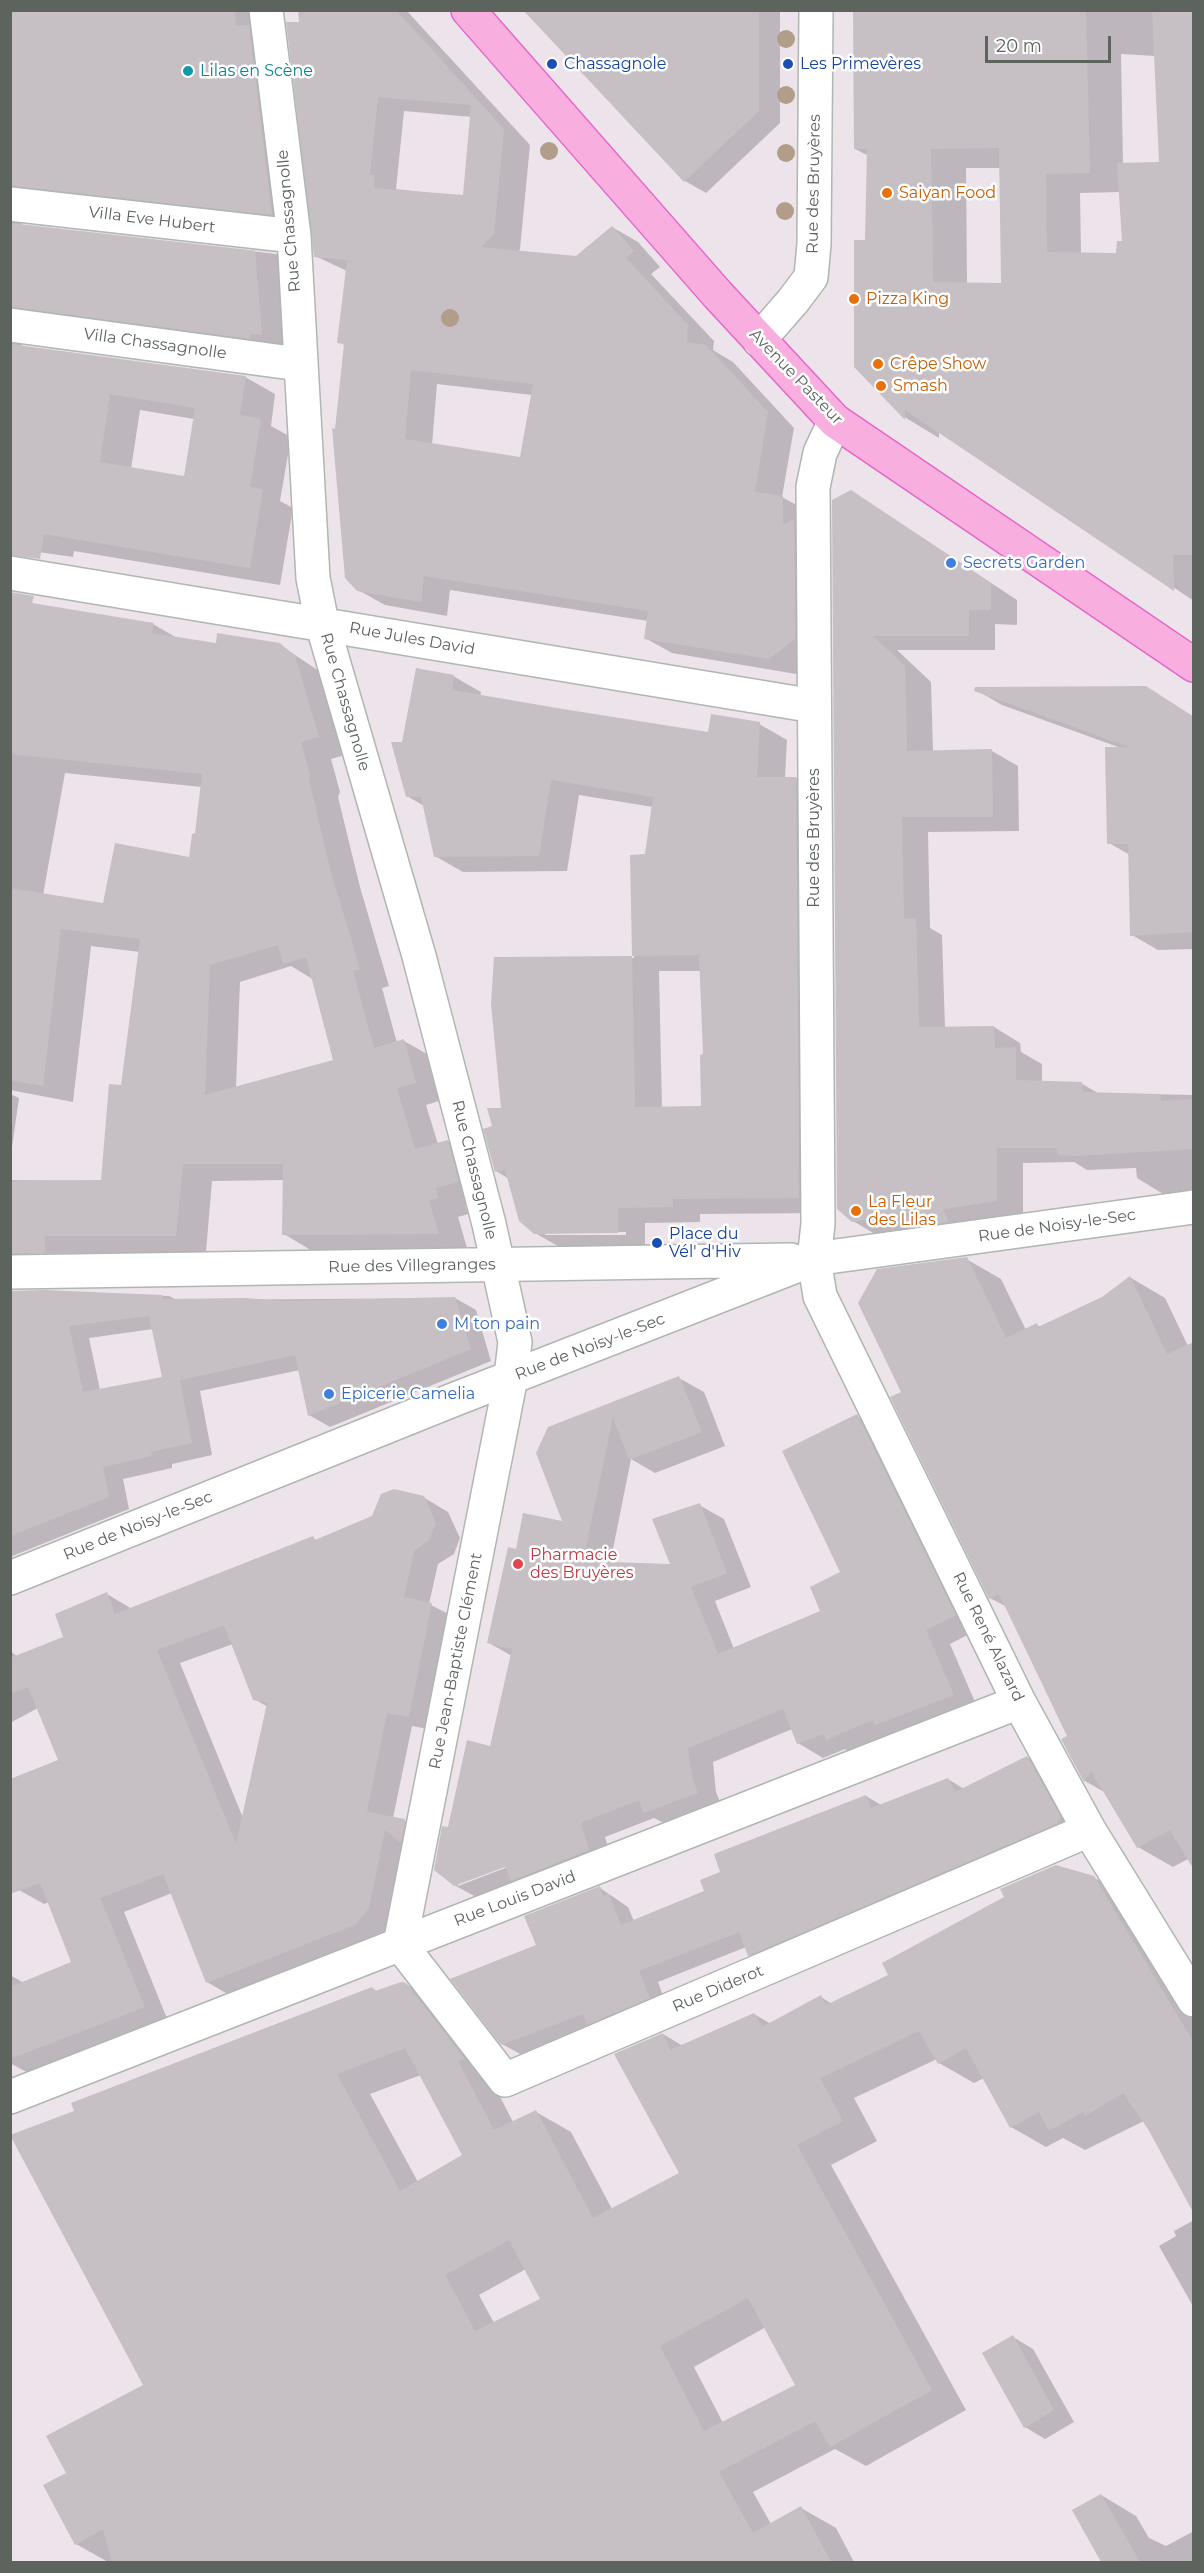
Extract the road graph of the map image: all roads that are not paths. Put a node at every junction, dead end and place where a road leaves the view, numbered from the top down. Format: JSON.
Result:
{"nodes":[{"id":1,"x":266,"y":10,"type":"edge"},
{"id":2,"x":468,"y":10,"type":"edge"},
{"id":3,"x":816,"y":10,"type":"edge"},
{"id":4,"x":10,"y":204,"type":"edge"},
{"id":5,"x":294,"y":237,"type":"junction"},
{"id":6,"x":10,"y":325,"type":"edge"},
{"id":7,"x":759,"y":339,"type":"junction"},
{"id":8,"x":299,"y":364,"type":"junction"},
{"id":9,"x":835,"y":421,"type":"junction"},
{"id":10,"x":10,"y":573,"type":"edge"},
{"id":11,"x":322,"y":623,"type":"junction"},
{"id":12,"x":1194,"y":664,"type":"edge"},
{"id":13,"x":814,"y":706,"type":"junction"},
{"id":14,"x":1194,"y":1207,"type":"edge"},
{"id":15,"x":814,"y":1259,"type":"junction"},
{"id":16,"x":498,"y":1265,"type":"junction"},
{"id":17,"x":10,"y":1272,"type":"edge"},
{"id":18,"x":511,"y":1377,"type":"junction"},
{"id":19,"x":10,"y":1578,"type":"edge"},
{"id":20,"x":1019,"y":1702,"type":"junction"},
{"id":21,"x":1089,"y":1830,"type":"junction"},
{"id":22,"x":400,"y":1944,"type":"junction"},
{"id":23,"x":1194,"y":2000,"type":"edge"},
{"id":24,"x":10,"y":2097,"type":"edge"}],
"edges":[{"from":1,"to":5,"type":"street","name":"Rue Chassagnolle"},
{"from":2,"to":7,"type":"main road","name":"Avenue Pasteur"},
{"from":3,"to":7,"type":"street","name":"Rue des Bruyères"},
{"from":4,"to":5,"type":"street","name":"Villa Eve Hubert"},
{"from":5,"to":8,"type":"street","name":"Rue Chassagnolle"},
{"from":6,"to":8,"type":"street","name":"Villa Chassagnolle"},
{"from":7,"to":9,"type":"main road","name":"Avenue Pasteur"},
{"from":8,"to":11,"type":"street","name":"Rue Chassagnolle"},
{"from":9,"to":12,"type":"main road","name":"Avenue Pasteur"},
{"from":9,"to":13,"type":"street","name":"Rue des Bruyères"},
{"from":10,"to":11,"type":"street","name":"Rue Jules David"},
{"from":11,"to":13,"type":"street","name":"Rue Jules David"},
{"from":11,"to":16,"type":"street","name":"Rue Chassagnolle"},
{"from":13,"to":15,"type":"street","name":"Rue des Bruyères"},
{"from":14,"to":15,"type":"street","name":"Rue de Noisy-le-Sec"},
{"from":15,"to":16,"type":"street","name":"Rue des Villegranges"},
{"from":15,"to":18,"type":"street","name":"Rue de Noisy-le-Sec"},
{"from":15,"to":20,"type":"street","name":"Rue René Alazard"},
{"from":16,"to":17,"type":"street","name":"Rue des Villegranges"},
{"from":16,"to":18,"type":"street","name":"Rue Chassagnolle"},
{"from":18,"to":19,"type":"street","name":"Rue de Noisy-le-Sec"},
{"from":18,"to":22,"type":"street","name":"Rue Jean-Baptiste Clément"},
{"from":20,"to":21,"type":"street","name":"Rue René Alazard"},
{"from":20,"to":22,"type":"street","name":"Rue Louis David"},
{"from":21,"to":22,"type":"street","name":"Rue Diderot"},
{"from":21,"to":23,"type":"street","name":"Rue René Alazard"},
{"from":22,"to":24,"type":"street","name":"Rue Louis David"}]}
